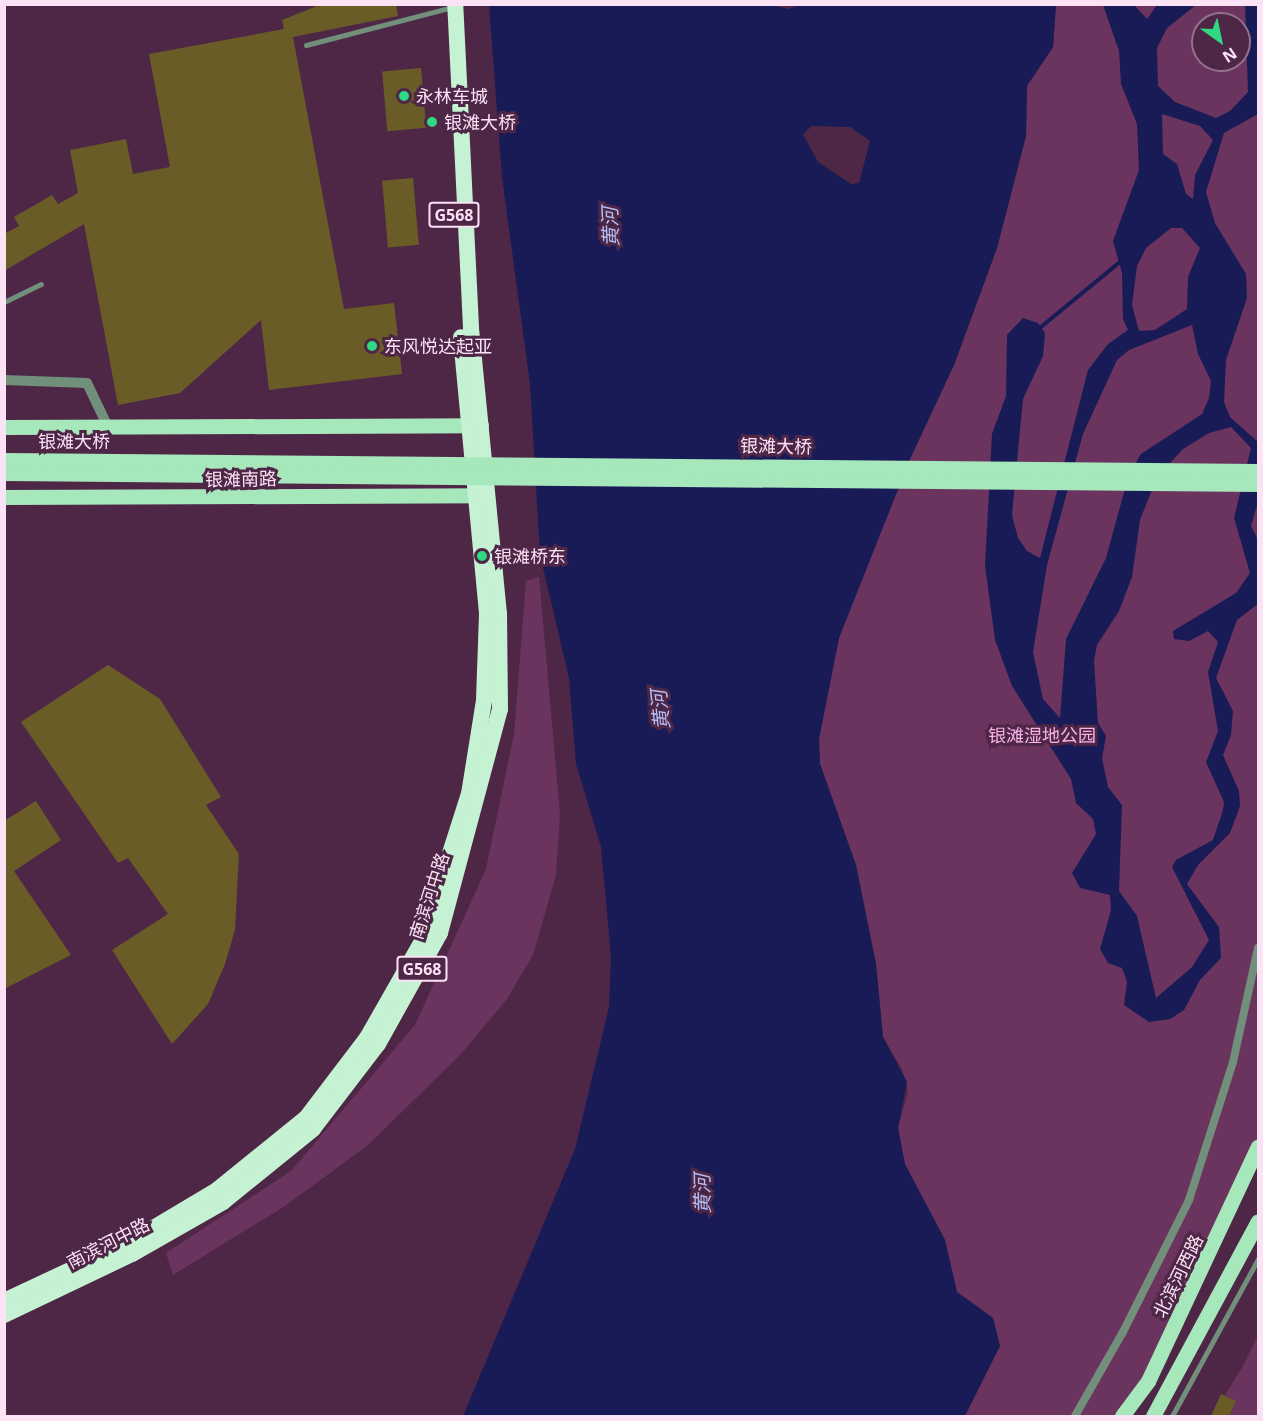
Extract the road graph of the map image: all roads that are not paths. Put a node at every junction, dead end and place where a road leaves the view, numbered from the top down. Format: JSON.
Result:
{"nodes":[{"id":1,"x":450,"y":6,"type":"edge"},
{"id":2,"x":306,"y":45,"type":"dead end"},
{"id":3,"x":41,"y":284,"type":"dead end"},
{"id":4,"x":4,"y":302,"type":"edge"},
{"id":5,"x":4,"y":380,"type":"edge"},
{"id":6,"x":107,"y":425,"type":"junction"},
{"id":7,"x":476,"y":425,"type":"junction"},
{"id":8,"x":4,"y":427,"type":"edge"},
{"id":9,"x":4,"y":460,"type":"edge"},
{"id":10,"x":1258,"y":471,"type":"edge"},
{"id":11,"x":4,"y":473,"type":"edge"},
{"id":12,"x":1258,"y":484,"type":"edge"},
{"id":13,"x":484,"y":495,"type":"junction"},
{"id":14,"x":4,"y":497,"type":"edge"},
{"id":15,"x":1258,"y":948,"type":"edge"},
{"id":16,"x":1258,"y":1146,"type":"edge"},
{"id":17,"x":1258,"y":1221,"type":"edge"},
{"id":18,"x":1258,"y":1259,"type":"edge"},
{"id":19,"x":4,"y":1301,"type":"edge"},
{"id":20,"x":4,"y":1315,"type":"edge"},
{"id":21,"x":1075,"y":1416,"type":"edge"},
{"id":22,"x":1122,"y":1416,"type":"edge"},
{"id":23,"x":1154,"y":1416,"type":"edge"},
{"id":24,"x":1172,"y":1416,"type":"edge"}],
"edges":[{"from":1,"to":2,"type":"lane"},
{"from":1,"to":7,"type":"highway","number":"G568"},
{"from":3,"to":4,"type":"lane"},
{"from":5,"to":6,"type":"street"},
{"from":6,"to":7,"type":"main road"},
{"from":6,"to":8,"type":"main road"},
{"from":7,"to":13,"type":"highway","name":"南滨河中路","number":"G568"},
{"from":9,"to":10,"type":"main road","name":"银滩大桥","bridge":true},
{"from":11,"to":12,"type":"main road","name":"银滩大桥","bridge":true},
{"from":13,"to":14,"type":"main road","name":"银滩南路"},
{"from":13,"to":19,"type":"highway","name":"南滨河中路","number":"G568"},
{"from":13,"to":20,"type":"highway","name":"南滨河中路","number":"G568"},
{"from":15,"to":21,"type":"street"},
{"from":16,"to":22,"type":"main road","name":"北滨河西路"},
{"from":17,"to":23,"type":"main road"},
{"from":18,"to":24,"type":"lane"}]}
